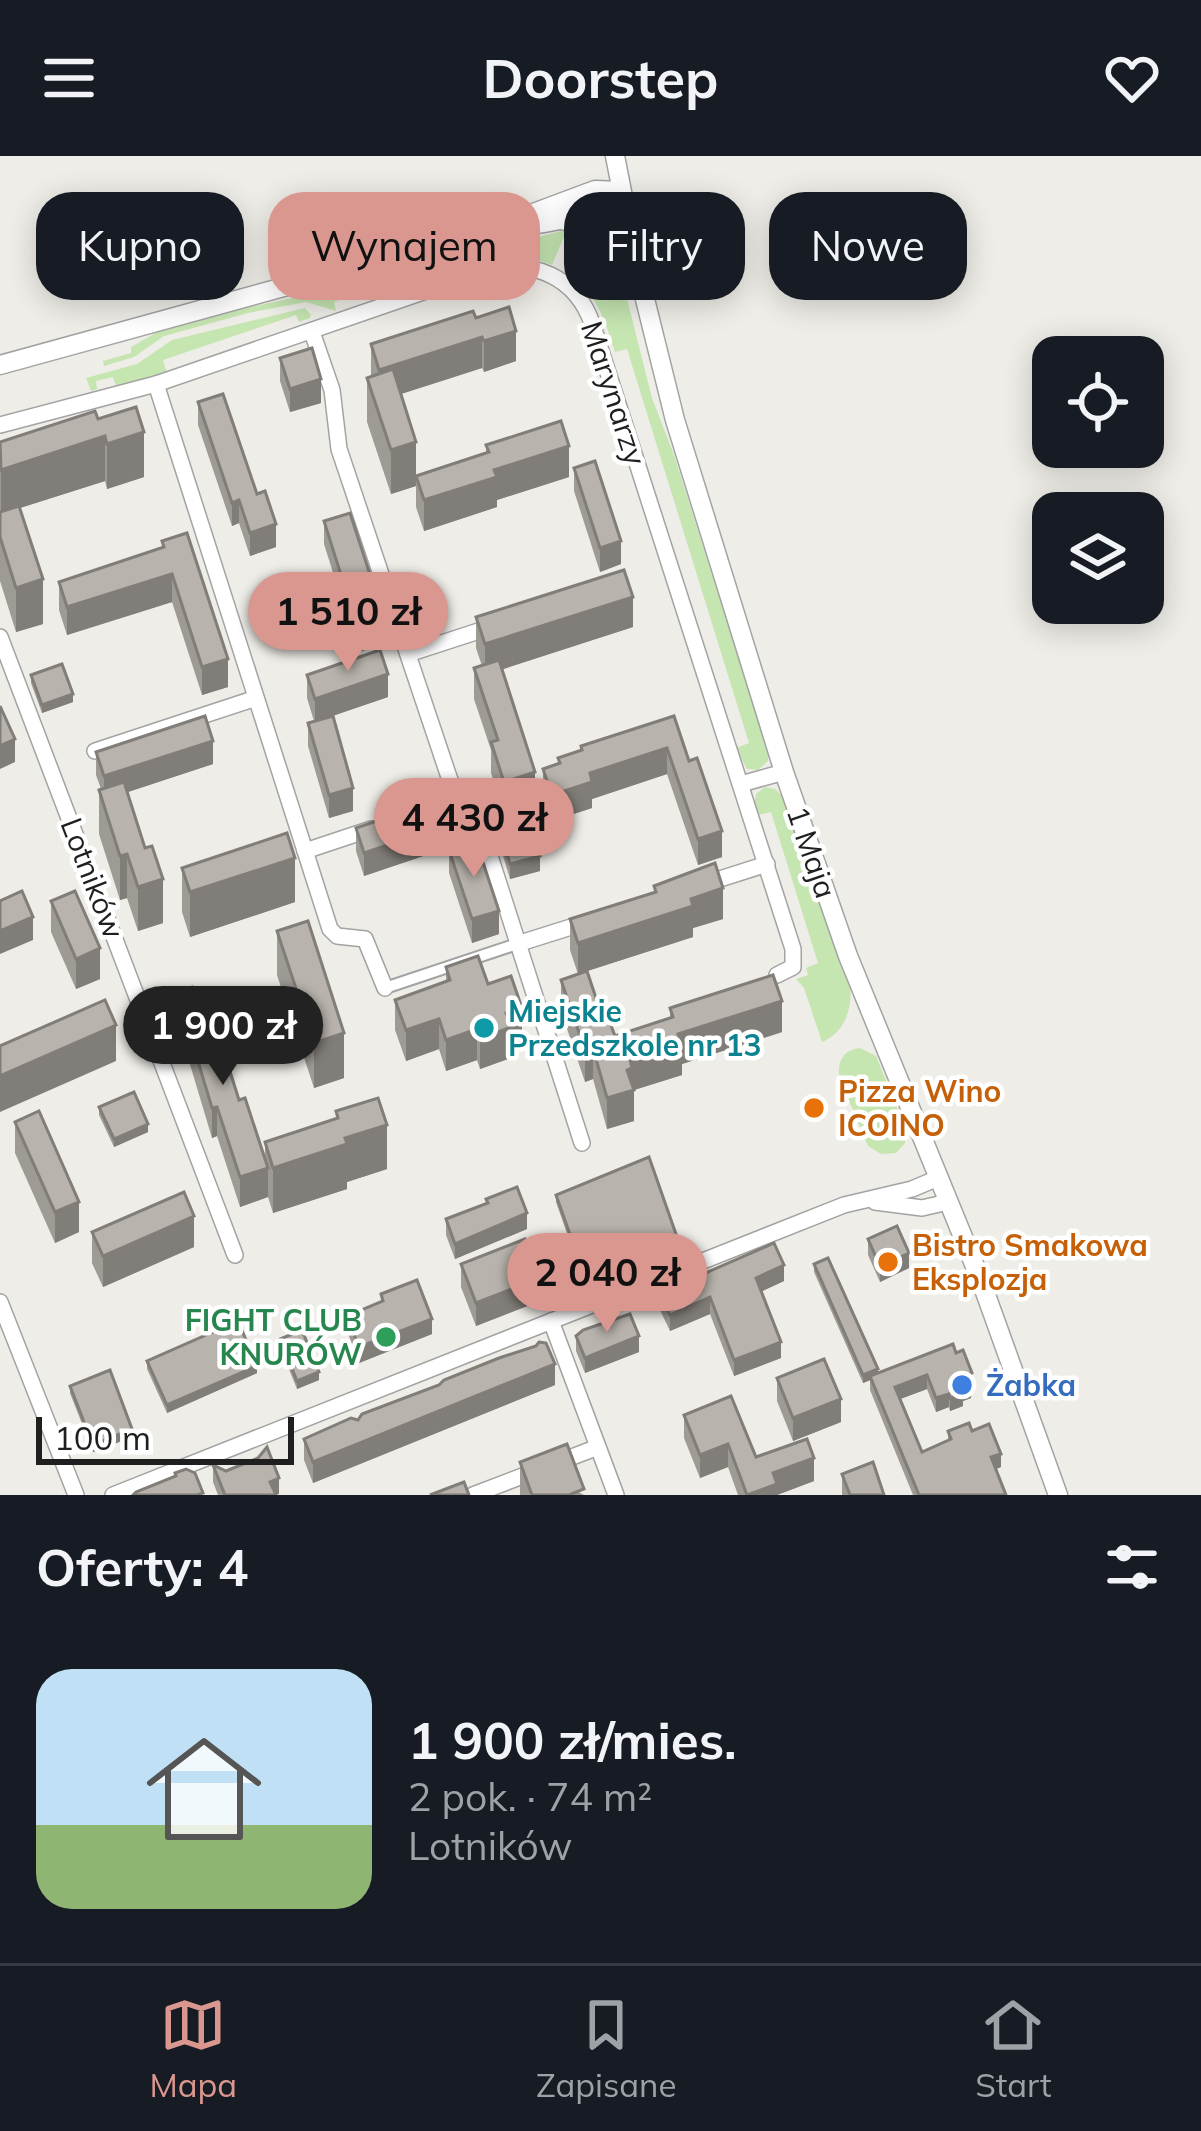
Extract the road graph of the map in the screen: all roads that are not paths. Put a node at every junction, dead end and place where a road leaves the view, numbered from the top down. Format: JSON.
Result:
{"nodes":[{"id":1,"x":605,"y":156,"type":"edge"},
{"id":2,"x":615,"y":156,"type":"edge"},
{"id":3,"x":622,"y":191,"type":"junction"},
{"id":4,"x":583,"y":192,"type":"edge"},
{"id":5,"x":589,"y":192,"type":"edge"},
{"id":6,"x":556,"y":220,"type":"junction"},
{"id":7,"x":540,"y":223,"type":"edge"},
{"id":8,"x":268,"y":291,"type":"edge"},
{"id":9,"x":645,"y":301,"type":"junction"},
{"id":10,"x":312,"y":332,"type":"junction"},
{"id":11,"x":0,"y":365,"type":"edge"},
{"id":12,"x":156,"y":384,"type":"junction"},
{"id":13,"x":0,"y":425,"type":"edge"},
{"id":14,"x":505,"y":622,"type":"edge"},
{"id":15,"x":0,"y":637,"type":"edge"},
{"id":16,"x":408,"y":654,"type":"junction"},
{"id":17,"x":256,"y":698,"type":"junction"},
{"id":18,"x":95,"y":751,"type":"edge"},
{"id":19,"x":784,"y":772,"type":"junction"},
{"id":20,"x":741,"y":784,"type":"junction"},
{"id":21,"x":459,"y":799,"type":"junction"},
{"id":22,"x":304,"y":846,"type":"junction"},
{"id":23,"x":282,"y":847,"type":"edge"},
{"id":24,"x":766,"y":864,"type":"junction"},
{"id":25,"x":693,"y":887,"type":"edge"},
{"id":26,"x":609,"y":914,"type":"edge"},
{"id":27,"x":518,"y":944,"type":"junction"},
{"id":28,"x":777,"y":975,"type":"edge"},
{"id":29,"x":385,"y":988,"type":"joint"},
{"id":30,"x":582,"y":1143,"type":"dead end"},
{"id":31,"x":938,"y":1178,"type":"junction"},
{"id":32,"x":866,"y":1200,"type":"junction"},
{"id":33,"x":948,"y":1202,"type":"junction"},
{"id":34,"x":235,"y":1255,"type":"dead end"},
{"id":35,"x":0,"y":1302,"type":"edge"},
{"id":36,"x":551,"y":1321,"type":"junction"},
{"id":37,"x":598,"y":1447,"type":"junction"},
{"id":38,"x":76,"y":1495,"type":"edge"},
{"id":39,"x":113,"y":1495,"type":"edge"},
{"id":40,"x":473,"y":1495,"type":"edge"},
{"id":41,"x":616,"y":1495,"type":"edge"},
{"id":42,"x":1058,"y":1495,"type":"edge"}],
"edges":[{"from":1,"to":4,"type":"street"},
{"from":2,"to":3,"type":"street","name":"1 Maja"},
{"from":3,"to":5,"type":"street"},
{"from":3,"to":6,"type":"street"},
{"from":3,"to":9,"type":"street","name":"1 Maja"},
{"from":6,"to":7,"type":"street"},
{"from":6,"to":9,"type":"street"},
{"from":8,"to":11,"type":"street"},
{"from":9,"to":19,"type":"street","name":"1 Maja"},
{"from":10,"to":12,"type":"street","name":"Marynarzy"},
{"from":10,"to":16,"type":"street"},
{"from":10,"to":20,"type":"street","name":"Marynarzy"},
{"from":12,"to":13,"type":"street","name":"Marynarzy"},
{"from":12,"to":17,"type":"street"},
{"from":14,"to":16,"type":"street"},
{"from":15,"to":34,"type":"street","name":"Lotników"},
{"from":16,"to":21,"type":"street"},
{"from":17,"to":18,"type":"street"},
{"from":17,"to":22,"type":"street"},
{"from":19,"to":20,"type":"street"},
{"from":19,"to":31,"type":"street","name":"1 Maja"},
{"from":20,"to":24,"type":"street","name":"Marynarzy"},
{"from":21,"to":22,"type":"street"},
{"from":21,"to":27,"type":"street"},
{"from":22,"to":23,"type":"street"},
{"from":22,"to":29,"type":"street"},
{"from":24,"to":25,"type":"street"},
{"from":24,"to":28,"type":"street","name":"Marynarzy"},
{"from":26,"to":27,"type":"street"},
{"from":27,"to":29,"type":"street"},
{"from":27,"to":30,"type":"street"},
{"from":31,"to":32,"type":"street"},
{"from":31,"to":33,"type":"street","name":"1 Maja"},
{"from":32,"to":33,"type":"street"},
{"from":32,"to":36,"type":"street"},
{"from":33,"to":42,"type":"street","name":"1 Maja"},
{"from":35,"to":38,"type":"street"},
{"from":36,"to":37,"type":"street"},
{"from":36,"to":39,"type":"street"},
{"from":37,"to":40,"type":"street"},
{"from":37,"to":41,"type":"street"}]}
